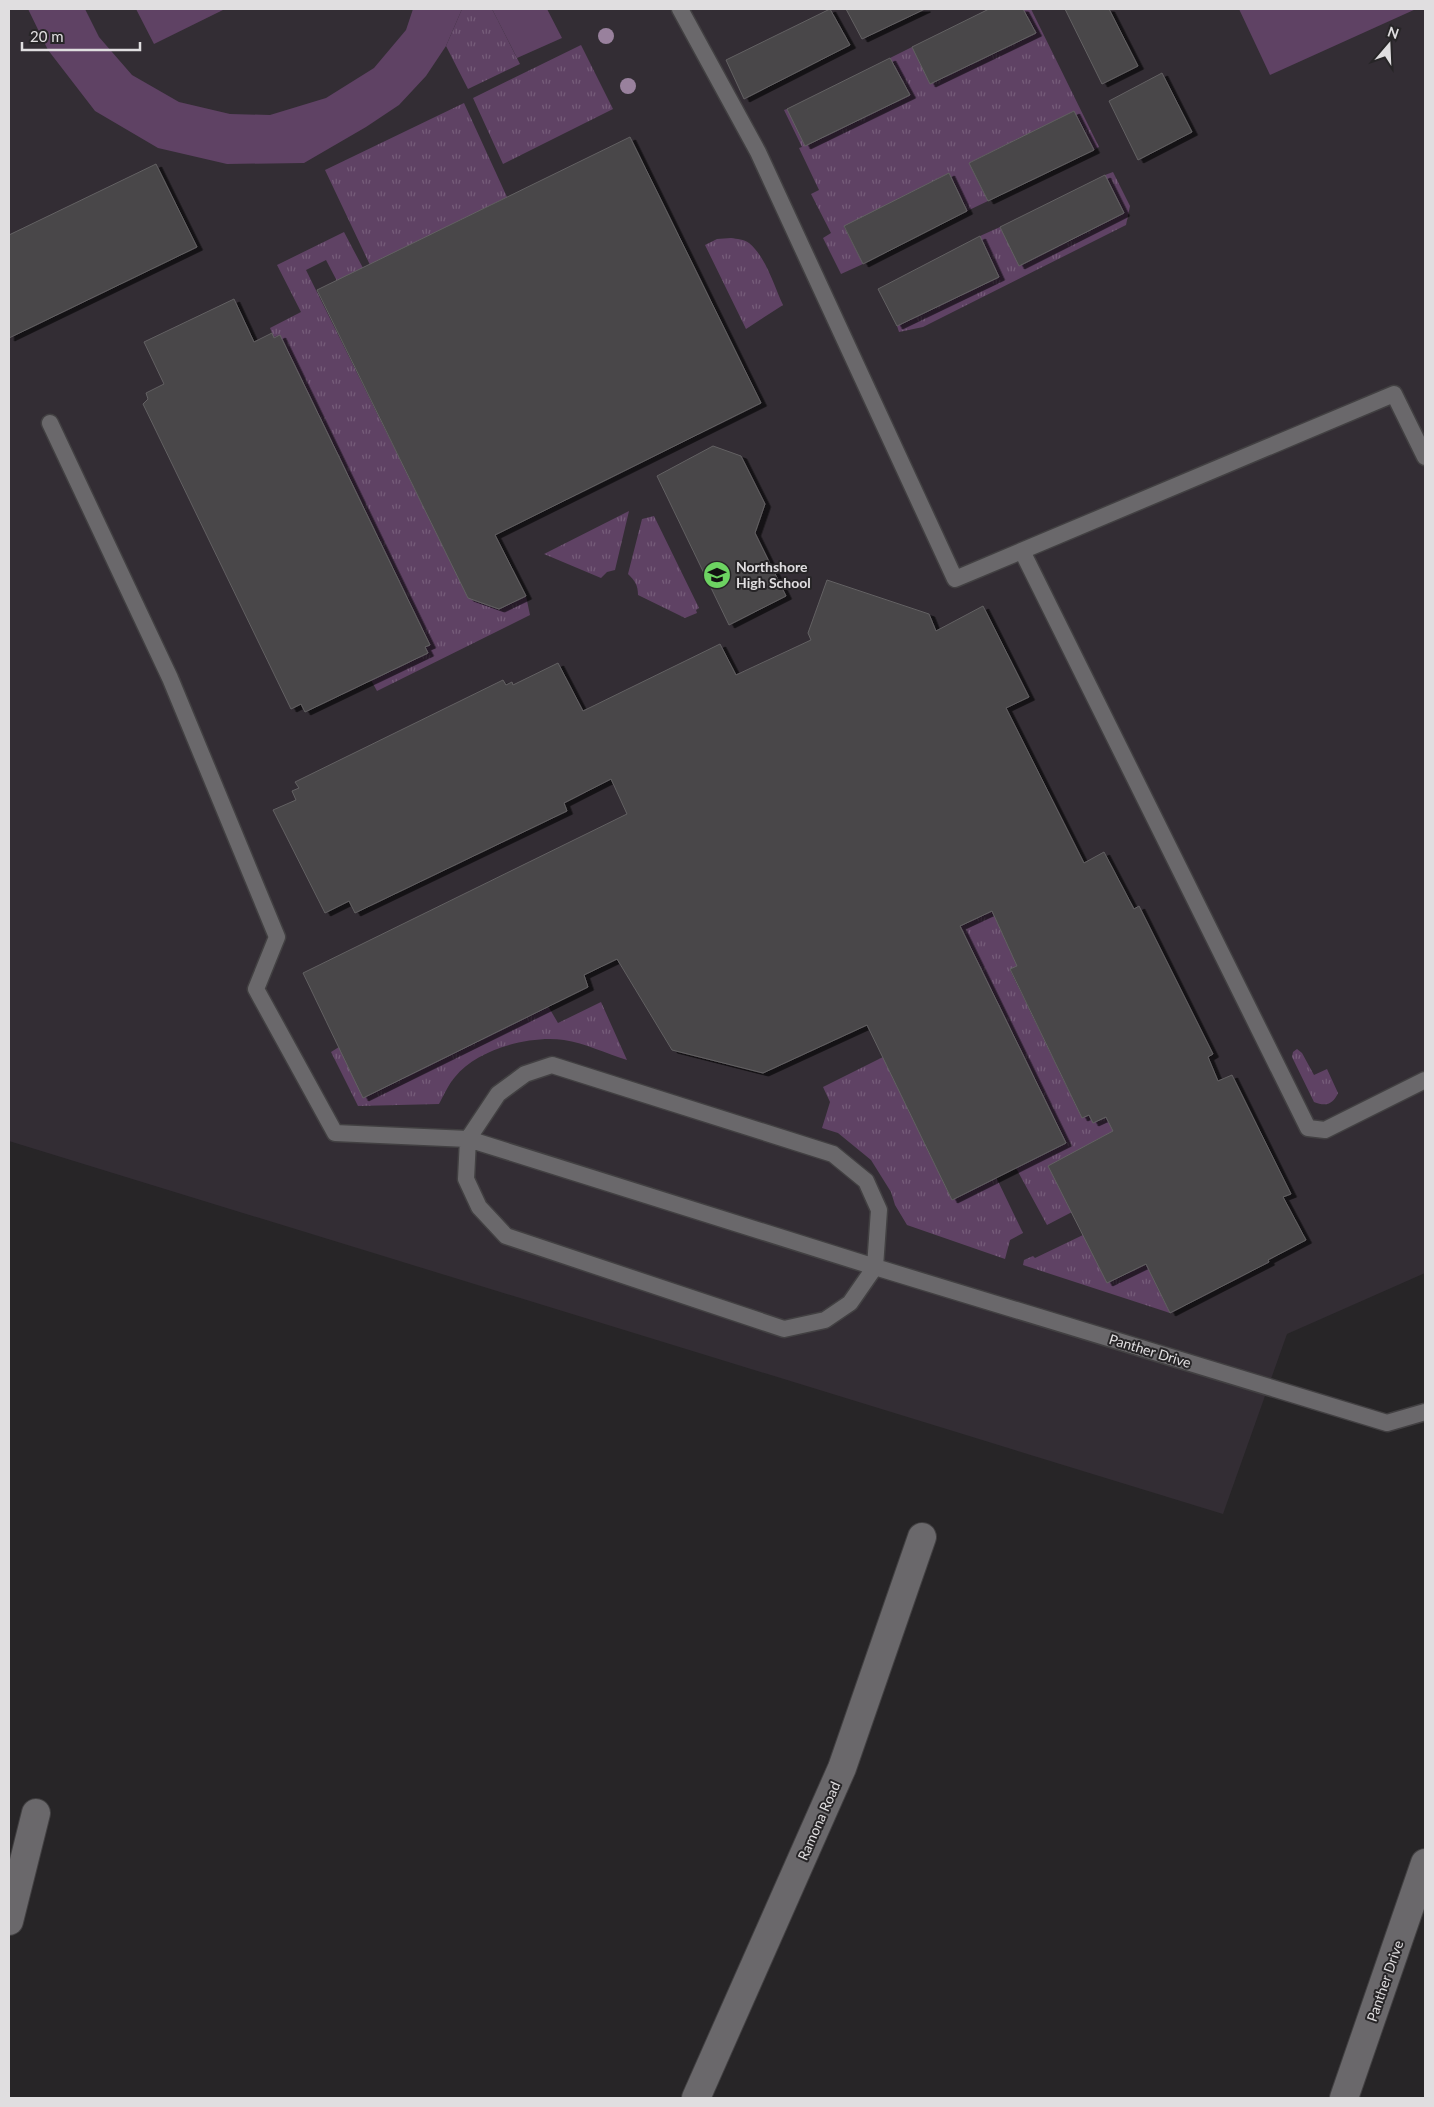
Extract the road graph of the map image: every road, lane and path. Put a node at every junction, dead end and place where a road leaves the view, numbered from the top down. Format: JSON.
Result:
{"nodes":[{"id":1,"x":680,"y":9,"type":"edge"},
{"id":2,"x":50,"y":423,"type":"dead end"},
{"id":3,"x":1425,"y":457,"type":"edge"},
{"id":4,"x":1022,"y":551,"type":"junction"},
{"id":5,"x":1425,"y":1080,"type":"edge"},
{"id":6,"x":468,"y":1139,"type":"junction"},
{"id":7,"x":875,"y":1267,"type":"junction"},
{"id":8,"x":1425,"y":1412,"type":"edge"},
{"id":9,"x":922,"y":1537,"type":"dead end"},
{"id":10,"x":36,"y":1813,"type":"dead end"},
{"id":11,"x":1425,"y":1863,"type":"edge"},
{"id":12,"x":9,"y":1921,"type":"edge"},
{"id":13,"x":696,"y":2098,"type":"edge"},
{"id":14,"x":1344,"y":2098,"type":"edge"}],
"edges":[{"from":1,"to":4,"type":"lane"},
{"from":2,"to":6,"type":"lane","name":"Panther Drive"},
{"from":3,"to":4,"type":"lane"},
{"from":4,"to":5,"type":"lane"},
{"from":6,"to":7,"type":"lane","name":"Panther Drive"},
{"from":6,"to":7,"type":"lane"},
{"from":6,"to":7,"type":"lane"},
{"from":7,"to":8,"type":"lane","name":"Panther Drive"},
{"from":9,"to":13,"type":"street","name":"Ramona Road"},
{"from":10,"to":12,"type":"street"},
{"from":11,"to":14,"type":"street","name":"Panther Drive"}]}
